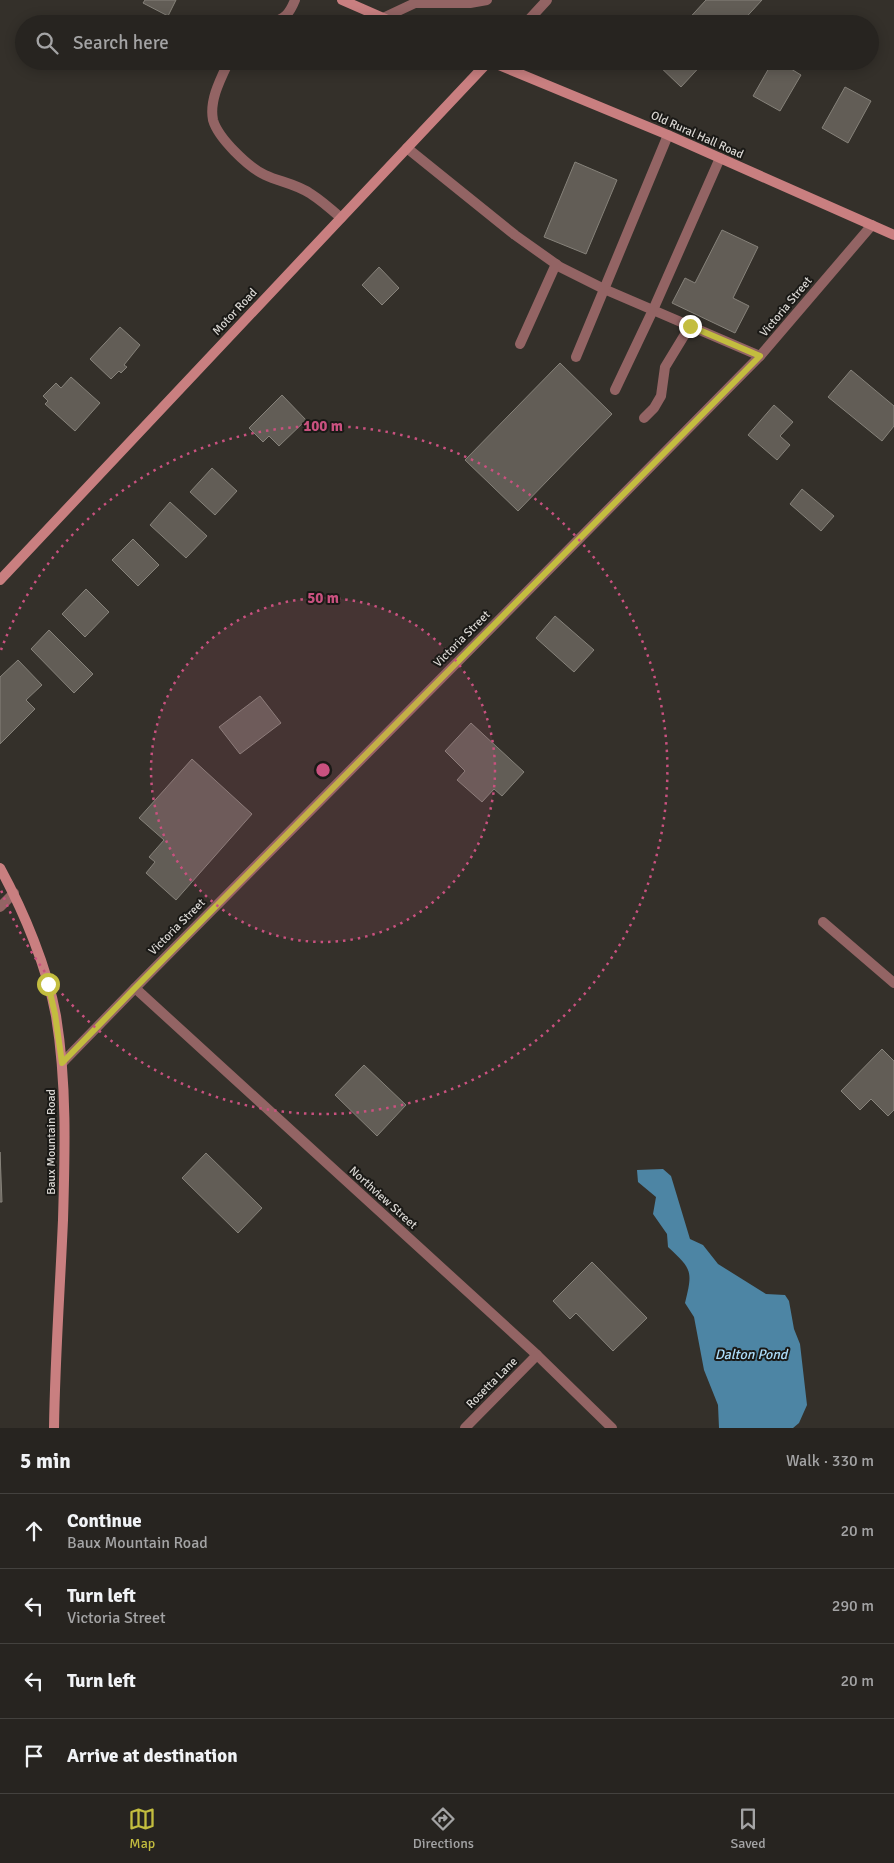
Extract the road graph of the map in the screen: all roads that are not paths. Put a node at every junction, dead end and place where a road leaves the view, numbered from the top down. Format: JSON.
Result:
{"nodes":[{"id":1,"x":295,"y":0,"type":"edge"},
{"id":2,"x":342,"y":0,"type":"edge"},
{"id":3,"x":487,"y":0,"type":"edge"},
{"id":4,"x":543,"y":2,"type":"edge"},
{"id":5,"x":287,"y":15,"type":"edge"},
{"id":6,"x":376,"y":15,"type":"edge"},
{"id":7,"x":389,"y":15,"type":"edge"},
{"id":8,"x":532,"y":15,"type":"edge"},
{"id":9,"x":224,"y":70,"type":"edge"},
{"id":10,"x":481,"y":70,"type":"edge"},
{"id":11,"x":511,"y":70,"type":"edge"},
{"id":12,"x":668,"y":135,"type":"junction"},
{"id":13,"x":407,"y":148,"type":"junction"},
{"id":14,"x":720,"y":158,"type":"junction"},
{"id":15,"x":341,"y":218,"type":"junction"},
{"id":16,"x":872,"y":225,"type":"junction"},
{"id":17,"x":894,"y":235,"type":"edge"},
{"id":18,"x":556,"y":264,"type":"junction"},
{"id":19,"x":604,"y":289,"type":"junction"},
{"id":20,"x":653,"y":310,"type":"junction"},
{"id":21,"x":690,"y":326,"type":"junction"},
{"id":22,"x":520,"y":344,"type":"dead end"},
{"id":23,"x":760,"y":356,"type":"junction"},
{"id":24,"x":576,"y":357,"type":"dead end"},
{"id":25,"x":615,"y":390,"type":"dead end"},
{"id":26,"x":644,"y":418,"type":"dead end"},
{"id":27,"x":0,"y":580,"type":"edge"},
{"id":28,"x":0,"y":868,"type":"edge"},
{"id":29,"x":14,"y":893,"type":"junction"},
{"id":30,"x":0,"y":907,"type":"edge"},
{"id":31,"x":823,"y":922,"type":"dead end"},
{"id":32,"x":894,"y":983,"type":"edge"},
{"id":33,"x":135,"y":988,"type":"junction"},
{"id":34,"x":62,"y":1063,"type":"junction"},
{"id":35,"x":537,"y":1356,"type":"junction"},
{"id":36,"x":55,"y":1427,"type":"edge"},
{"id":37,"x":465,"y":1428,"type":"edge"},
{"id":38,"x":612,"y":1428,"type":"edge"}],
"edges":[{"from":1,"to":5,"type":"street"},
{"from":2,"to":6,"type":"main road"},
{"from":3,"to":7,"type":"street"},
{"from":4,"to":8,"type":"street"},
{"from":9,"to":15,"type":"street"},
{"from":10,"to":13,"type":"main road","name":"Motor Road"},
{"from":11,"to":12,"type":"main road","name":"Old Rural Hall Road"},
{"from":12,"to":14,"type":"main road","name":"Old Rural Hall Road"},
{"from":12,"to":19,"type":"street"},
{"from":13,"to":15,"type":"main road","name":"Motor Road"},
{"from":13,"to":18,"type":"street"},
{"from":14,"to":16,"type":"main road","name":"Old Rural Hall Road"},
{"from":14,"to":20,"type":"street"},
{"from":15,"to":27,"type":"main road","name":"Motor Road"},
{"from":16,"to":17,"type":"main road","name":"Old Rural Hall Road"},
{"from":16,"to":23,"type":"street","name":"Victoria Street"},
{"from":18,"to":19,"type":"street"},
{"from":18,"to":22,"type":"street"},
{"from":19,"to":20,"type":"street"},
{"from":19,"to":24,"type":"street"},
{"from":20,"to":21,"type":"street"},
{"from":20,"to":25,"type":"street"},
{"from":21,"to":23,"type":"street"},
{"from":21,"to":26,"type":"street"},
{"from":23,"to":33,"type":"street","name":"Victoria Street"},
{"from":28,"to":29,"type":"main road","name":"Baux Mountain Road"},
{"from":29,"to":30,"type":"street"},
{"from":29,"to":34,"type":"main road","name":"Baux Mountain Road"},
{"from":31,"to":32,"type":"street"},
{"from":33,"to":34,"type":"street","name":"Victoria Street"},
{"from":33,"to":35,"type":"street","name":"Northview Street"},
{"from":34,"to":36,"type":"main road","name":"Baux Mountain Road"},
{"from":35,"to":37,"type":"street","name":"Rosetta Lane"},
{"from":35,"to":38,"type":"street","name":"Northview Street"}]}
